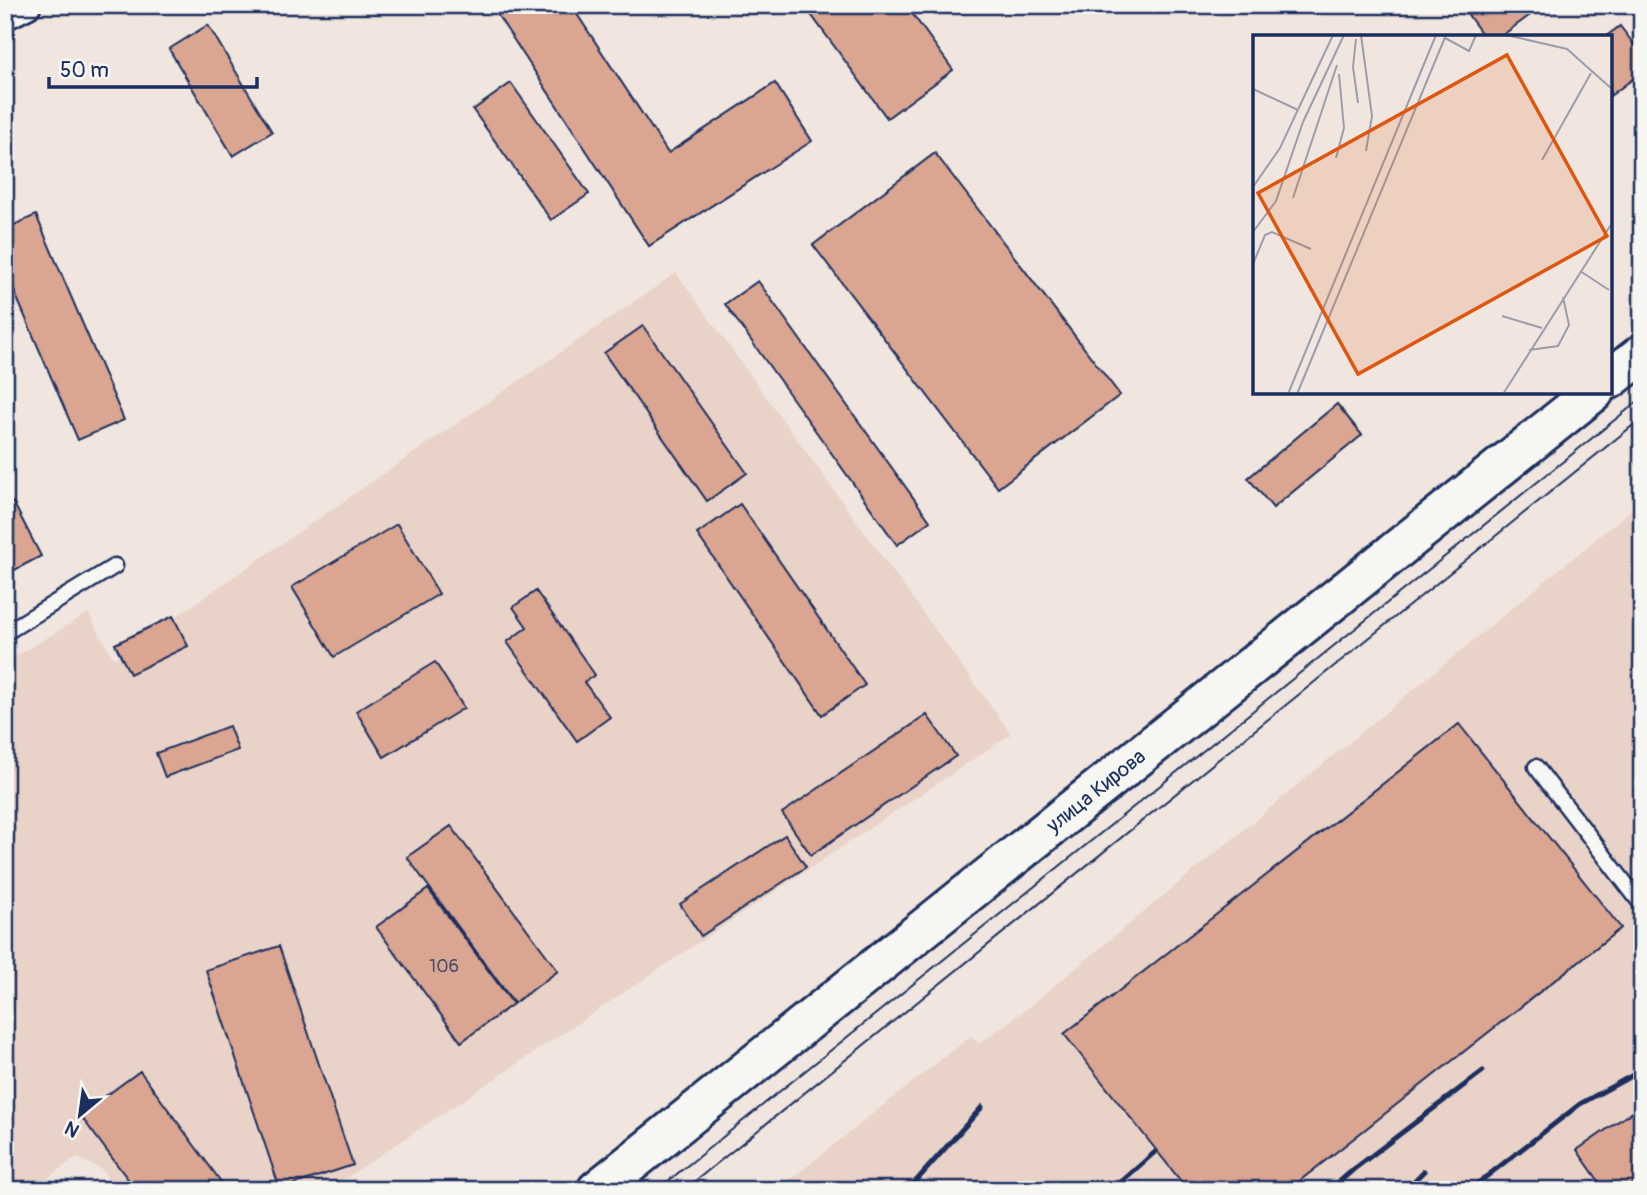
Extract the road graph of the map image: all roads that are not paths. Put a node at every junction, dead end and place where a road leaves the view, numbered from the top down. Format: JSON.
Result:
{"nodes":[{"id":1,"x":27,"y":5,"type":"edge"},
{"id":2,"x":5,"y":16,"type":"edge"},
{"id":3,"x":1642,"y":354,"type":"edge"},
{"id":4,"x":1612,"y":377,"type":"edge"},
{"id":5,"x":1592,"y":394,"type":"edge"},
{"id":6,"x":115,"y":566,"type":"dead end"},
{"id":7,"x":5,"y":633,"type":"edge"},
{"id":8,"x":1536,"y":767,"type":"dead end"},
{"id":9,"x":1642,"y":905,"type":"edge"},
{"id":10,"x":597,"y":1190,"type":"edge"}],
"edges":[{"from":1,"to":2,"type":"street"},
{"from":3,"to":4,"type":"main road"},
{"from":5,"to":10,"type":"main road","name":"улица Кирова"},
{"from":6,"to":7,"type":"lane"},
{"from":8,"to":9,"type":"lane"}]}
